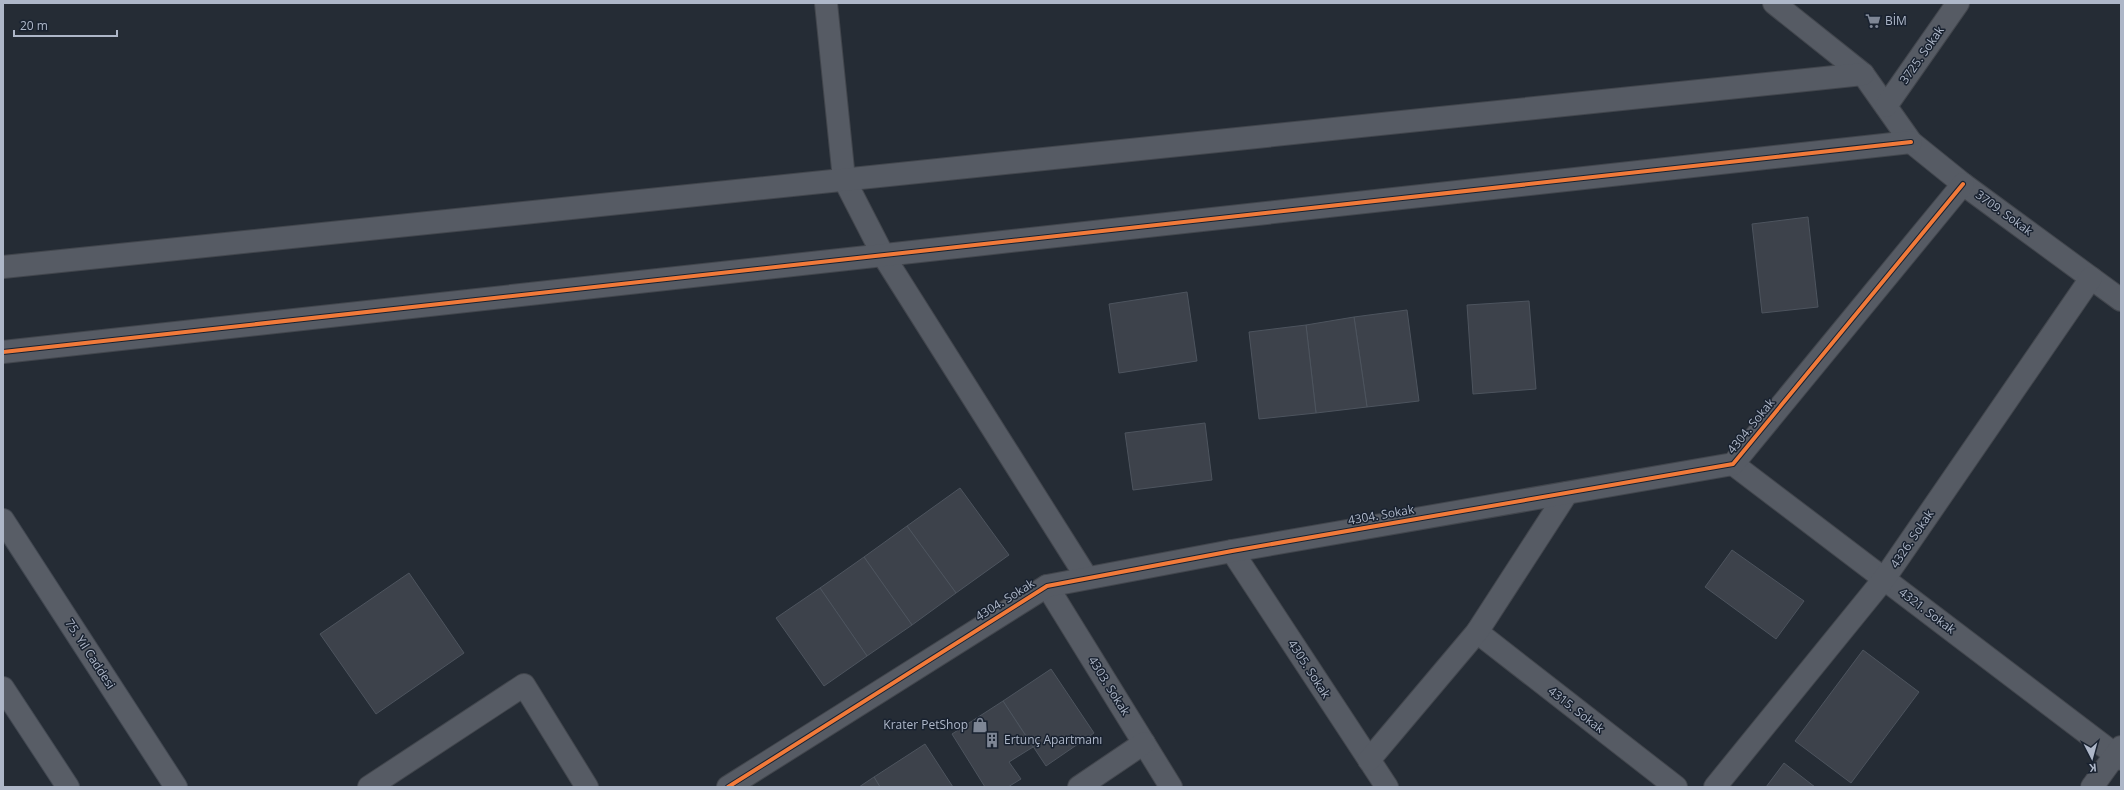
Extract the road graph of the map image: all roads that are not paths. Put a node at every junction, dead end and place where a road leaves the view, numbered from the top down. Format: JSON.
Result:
{"nodes":[{"id":1,"x":826,"y":3,"type":"edge"},
{"id":2,"x":1774,"y":3,"type":"edge"},
{"id":3,"x":1958,"y":3,"type":"edge"},
{"id":4,"x":1863,"y":74,"type":"junction"},
{"id":5,"x":1886,"y":106,"type":"junction"},
{"id":6,"x":1910,"y":142,"type":"junction"},
{"id":7,"x":844,"y":180,"type":"junction"},
{"id":8,"x":1963,"y":184,"type":"junction"},
{"id":9,"x":883,"y":255,"type":"junction"},
{"id":10,"x":3,"y":267,"type":"edge"},
{"id":11,"x":2091,"y":278,"type":"junction"},
{"id":12,"x":2121,"y":300,"type":"edge"},
{"id":13,"x":3,"y":352,"type":"edge"},
{"id":14,"x":1733,"y":464,"type":"junction"},
{"id":15,"x":1567,"y":493,"type":"junction"},
{"id":16,"x":3,"y":520,"type":"edge"},
{"id":17,"x":1232,"y":551,"type":"junction"},
{"id":18,"x":1087,"y":578,"type":"junction"},
{"id":19,"x":1884,"y":579,"type":"junction"},
{"id":20,"x":1047,"y":586,"type":"junction"},
{"id":21,"x":1477,"y":632,"type":"junction"},
{"id":22,"x":3,"y":688,"type":"edge"},
{"id":23,"x":1144,"y":743,"type":"junction"},
{"id":24,"x":2119,"y":754,"type":"edge"},
{"id":25,"x":1369,"y":760,"type":"junction"},
{"id":26,"x":68,"y":787,"type":"edge"},
{"id":27,"x":176,"y":787,"type":"edge"},
{"id":28,"x":369,"y":787,"type":"edge"},
{"id":29,"x":587,"y":787,"type":"edge"},
{"id":30,"x":728,"y":787,"type":"edge"},
{"id":31,"x":1079,"y":787,"type":"edge"},
{"id":32,"x":1171,"y":787,"type":"edge"},
{"id":33,"x":1387,"y":787,"type":"edge"},
{"id":34,"x":1676,"y":787,"type":"edge"},
{"id":35,"x":1715,"y":787,"type":"edge"},
{"id":36,"x":2092,"y":787,"type":"edge"}],
"edges":[{"from":1,"to":7,"type":"street"},
{"from":2,"to":4,"type":"street","name":"3709. Sokak"},
{"from":3,"to":5,"type":"street","name":"3725. Sokak"},
{"from":4,"to":5,"type":"street","name":"3709. Sokak"},
{"from":4,"to":7,"type":"street"},
{"from":5,"to":6,"type":"street","name":"3709. Sokak"},
{"from":6,"to":8,"type":"street","name":"3709. Sokak"},
{"from":6,"to":9,"type":"street"},
{"from":7,"to":9,"type":"street"},
{"from":7,"to":10,"type":"street"},
{"from":8,"to":11,"type":"street","name":"3709. Sokak"},
{"from":8,"to":14,"type":"street","name":"4304. Sokak"},
{"from":9,"to":13,"type":"street"},
{"from":9,"to":18,"type":"street"},
{"from":11,"to":12,"type":"street","name":"3709. Sokak"},
{"from":11,"to":19,"type":"street","name":"4326. Sokak"},
{"from":14,"to":15,"type":"street","name":"4304. Sokak"},
{"from":14,"to":19,"type":"street","name":"4321. Sokak"},
{"from":15,"to":17,"type":"street","name":"4304. Sokak"},
{"from":15,"to":21,"type":"street"},
{"from":16,"to":27,"type":"main road","name":"75. Yıl Caddesi"},
{"from":17,"to":18,"type":"street","name":"4304. Sokak"},
{"from":17,"to":25,"type":"street","name":"4305. Sokak"},
{"from":18,"to":20,"type":"street","name":"4304. Sokak"},
{"from":19,"to":24,"type":"street","name":"4321. Sokak"},
{"from":19,"to":35,"type":"street","name":"4326. Sokak"},
{"from":20,"to":23,"type":"street","name":"4303. Sokak"},
{"from":20,"to":30,"type":"street","name":"4304. Sokak"},
{"from":21,"to":25,"type":"street"},
{"from":21,"to":34,"type":"street","name":"4315. Sokak"},
{"from":22,"to":26,"type":"main road"},
{"from":23,"to":31,"type":"street"},
{"from":23,"to":32,"type":"street","name":"4303. Sokak"},
{"from":24,"to":36,"type":"street"},
{"from":25,"to":33,"type":"street","name":"4305. Sokak"},
{"from":28,"to":29,"type":"street"}]}
